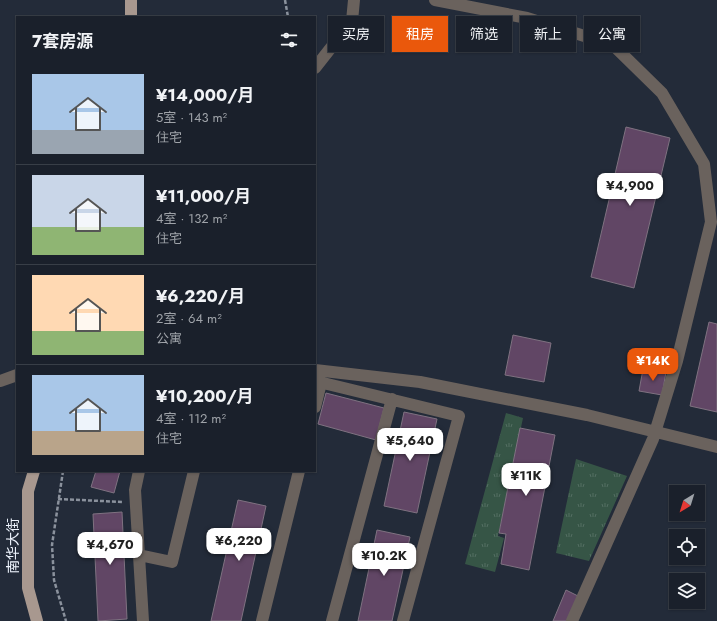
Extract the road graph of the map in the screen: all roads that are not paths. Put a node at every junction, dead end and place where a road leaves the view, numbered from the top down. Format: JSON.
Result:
{"nodes":[{"id":1,"x":131,"y":0,"type":"edge"},
{"id":2,"x":354,"y":0,"type":"edge"},
{"id":3,"x":435,"y":0,"type":"edge"},
{"id":4,"x":130,"y":16,"type":"edge"},
{"id":5,"x":316,"y":67,"type":"edge"},
{"id":6,"x":316,"y":370,"type":"edge"},
{"id":7,"x":16,"y":375,"type":"edge"},
{"id":8,"x":0,"y":381,"type":"edge"},
{"id":9,"x":318,"y":382,"type":"edge"},
{"id":10,"x":316,"y":399,"type":"edge"},
{"id":11,"x":392,"y":400,"type":"junction"},
{"id":12,"x":655,"y":432,"type":"junction"},
{"id":13,"x":717,"y":447,"type":"edge"},
{"id":14,"x":34,"y":472,"type":"edge"},
{"id":15,"x":139,"y":472,"type":"edge"},
{"id":16,"x":194,"y":472,"type":"edge"},
{"id":17,"x":299,"y":472,"type":"edge"},
{"id":18,"x":139,"y":555,"type":"junction"},
{"id":19,"x":37,"y":621,"type":"edge"},
{"id":20,"x":143,"y":621,"type":"edge"},
{"id":21,"x":262,"y":621,"type":"edge"},
{"id":22,"x":332,"y":621,"type":"edge"},
{"id":23,"x":403,"y":621,"type":"edge"},
{"id":24,"x":572,"y":621,"type":"edge"}],
"edges":[{"from":1,"to":4,"type":"main road"},
{"from":2,"to":5,"type":"street"},
{"from":3,"to":12,"type":"street"},
{"from":6,"to":12,"type":"street"},
{"from":7,"to":8,"type":"street"},
{"from":9,"to":10,"type":"street"},
{"from":9,"to":11,"type":"street"},
{"from":11,"to":22,"type":"street"},
{"from":11,"to":23,"type":"street"},
{"from":12,"to":13,"type":"street"},
{"from":12,"to":24,"type":"street"},
{"from":14,"to":19,"type":"main road","name":"南华大街"},
{"from":15,"to":18,"type":"street"},
{"from":16,"to":18,"type":"street"},
{"from":17,"to":21,"type":"street"},
{"from":18,"to":20,"type":"street"}]}
